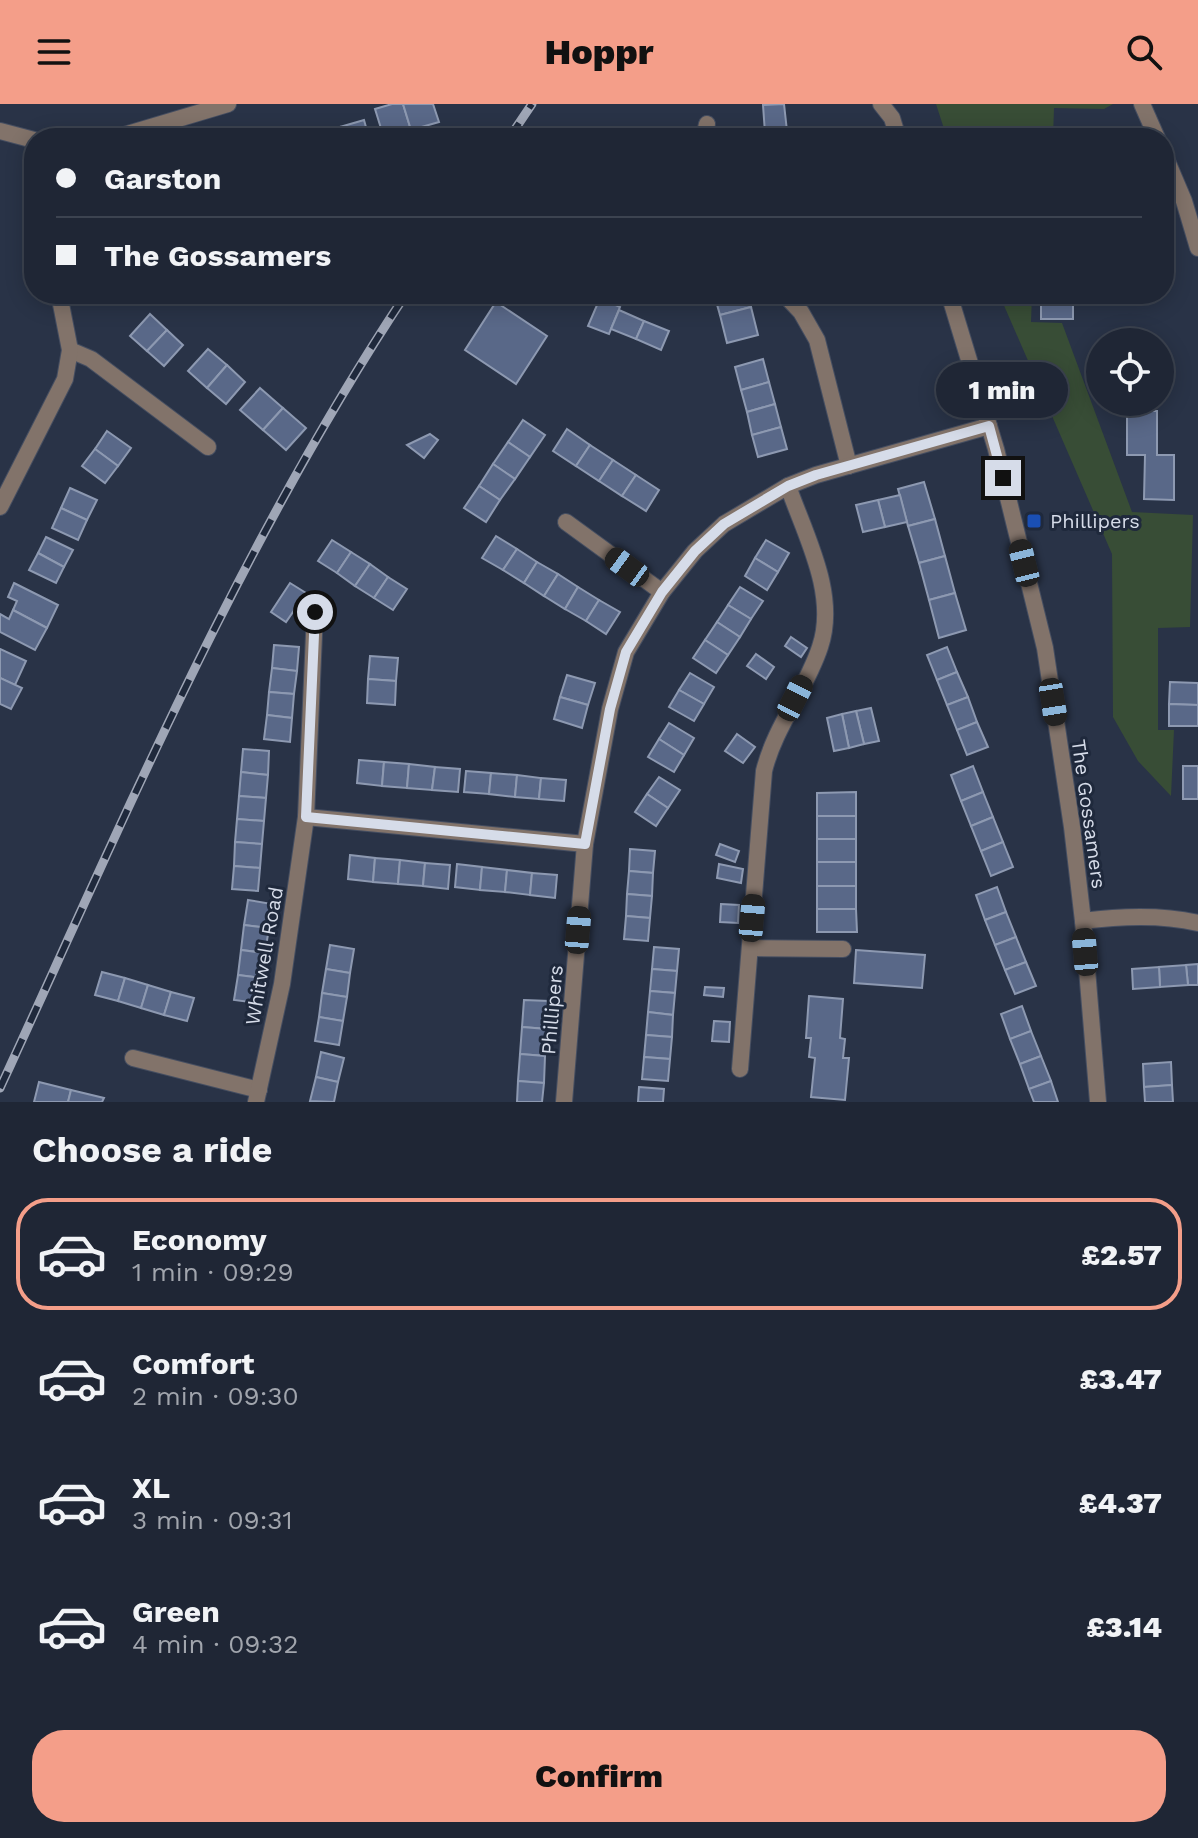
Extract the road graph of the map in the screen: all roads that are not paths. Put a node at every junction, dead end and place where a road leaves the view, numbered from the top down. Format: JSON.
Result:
{"nodes":[{"id":1,"x":228,"y":104,"type":"edge"},
{"id":2,"x":881,"y":104,"type":"edge"},
{"id":3,"x":1142,"y":104,"type":"edge"},
{"id":4,"x":148,"y":128,"type":"edge"},
{"id":5,"x":895,"y":128,"type":"edge"},
{"id":6,"x":1153,"y":128,"type":"edge"},
{"id":7,"x":0,"y":131,"type":"edge"},
{"id":8,"x":24,"y":137,"type":"edge"},
{"id":9,"x":1174,"y":178,"type":"edge"},
{"id":10,"x":1198,"y":248,"type":"edge"},
{"id":11,"x":61,"y":304,"type":"edge"},
{"id":12,"x":793,"y":304,"type":"edge"},
{"id":13,"x":952,"y":304,"type":"edge"},
{"id":14,"x":70,"y":350,"type":"junction"},
{"id":15,"x":989,"y":426,"type":"junction"},
{"id":16,"x":208,"y":447,"type":"dead end"},
{"id":17,"x":849,"y":466,"type":"junction"},
{"id":18,"x":788,"y":486,"type":"junction"},
{"id":19,"x":0,"y":507,"type":"edge"},
{"id":20,"x":566,"y":522,"type":"dead end"},
{"id":21,"x":662,"y":592,"type":"junction"},
{"id":22,"x":315,"y":612,"type":"dead end"},
{"id":23,"x":306,"y":817,"type":"junction"},
{"id":24,"x":585,"y":844,"type":"junction"},
{"id":25,"x":1083,"y":921,"type":"junction"},
{"id":26,"x":1198,"y":923,"type":"edge"},
{"id":27,"x":750,"y":948,"type":"junction"},
{"id":28,"x":843,"y":949,"type":"dead end"},
{"id":29,"x":133,"y":1058,"type":"dead end"},
{"id":30,"x":740,"y":1069,"type":"dead end"},
{"id":31,"x":258,"y":1096,"type":"edge"},
{"id":32,"x":564,"y":1102,"type":"edge"},
{"id":33,"x":1098,"y":1102,"type":"edge"}],
"edges":[{"from":1,"to":4,"type":"street"},
{"from":2,"to":5,"type":"street"},
{"from":3,"to":6,"type":"street"},
{"from":7,"to":8,"type":"street"},
{"from":9,"to":10,"type":"street"},
{"from":11,"to":14,"type":"street"},
{"from":12,"to":17,"type":"street"},
{"from":13,"to":15,"type":"street","name":"The Gossamers"},
{"from":14,"to":16,"type":"street"},
{"from":14,"to":19,"type":"street"},
{"from":15,"to":17,"type":"street","name":"Phillipers"},
{"from":15,"to":25,"type":"street","name":"The Gossamers"},
{"from":17,"to":18,"type":"street","name":"Phillipers"},
{"from":18,"to":21,"type":"street","name":"Phillipers"},
{"from":18,"to":27,"type":"street"},
{"from":20,"to":21,"type":"street"},
{"from":21,"to":24,"type":"street","name":"Phillipers"},
{"from":22,"to":23,"type":"street","name":"Whitwell Road"},
{"from":23,"to":24,"type":"street"},
{"from":23,"to":31,"type":"street","name":"Whitwell Road"},
{"from":24,"to":32,"type":"street","name":"Phillipers"},
{"from":25,"to":26,"type":"street","name":"The Gossamers"},
{"from":25,"to":33,"type":"street","name":"The Gossamers"},
{"from":27,"to":28,"type":"street"},
{"from":27,"to":30,"type":"street"},
{"from":29,"to":31,"type":"street"}]}
